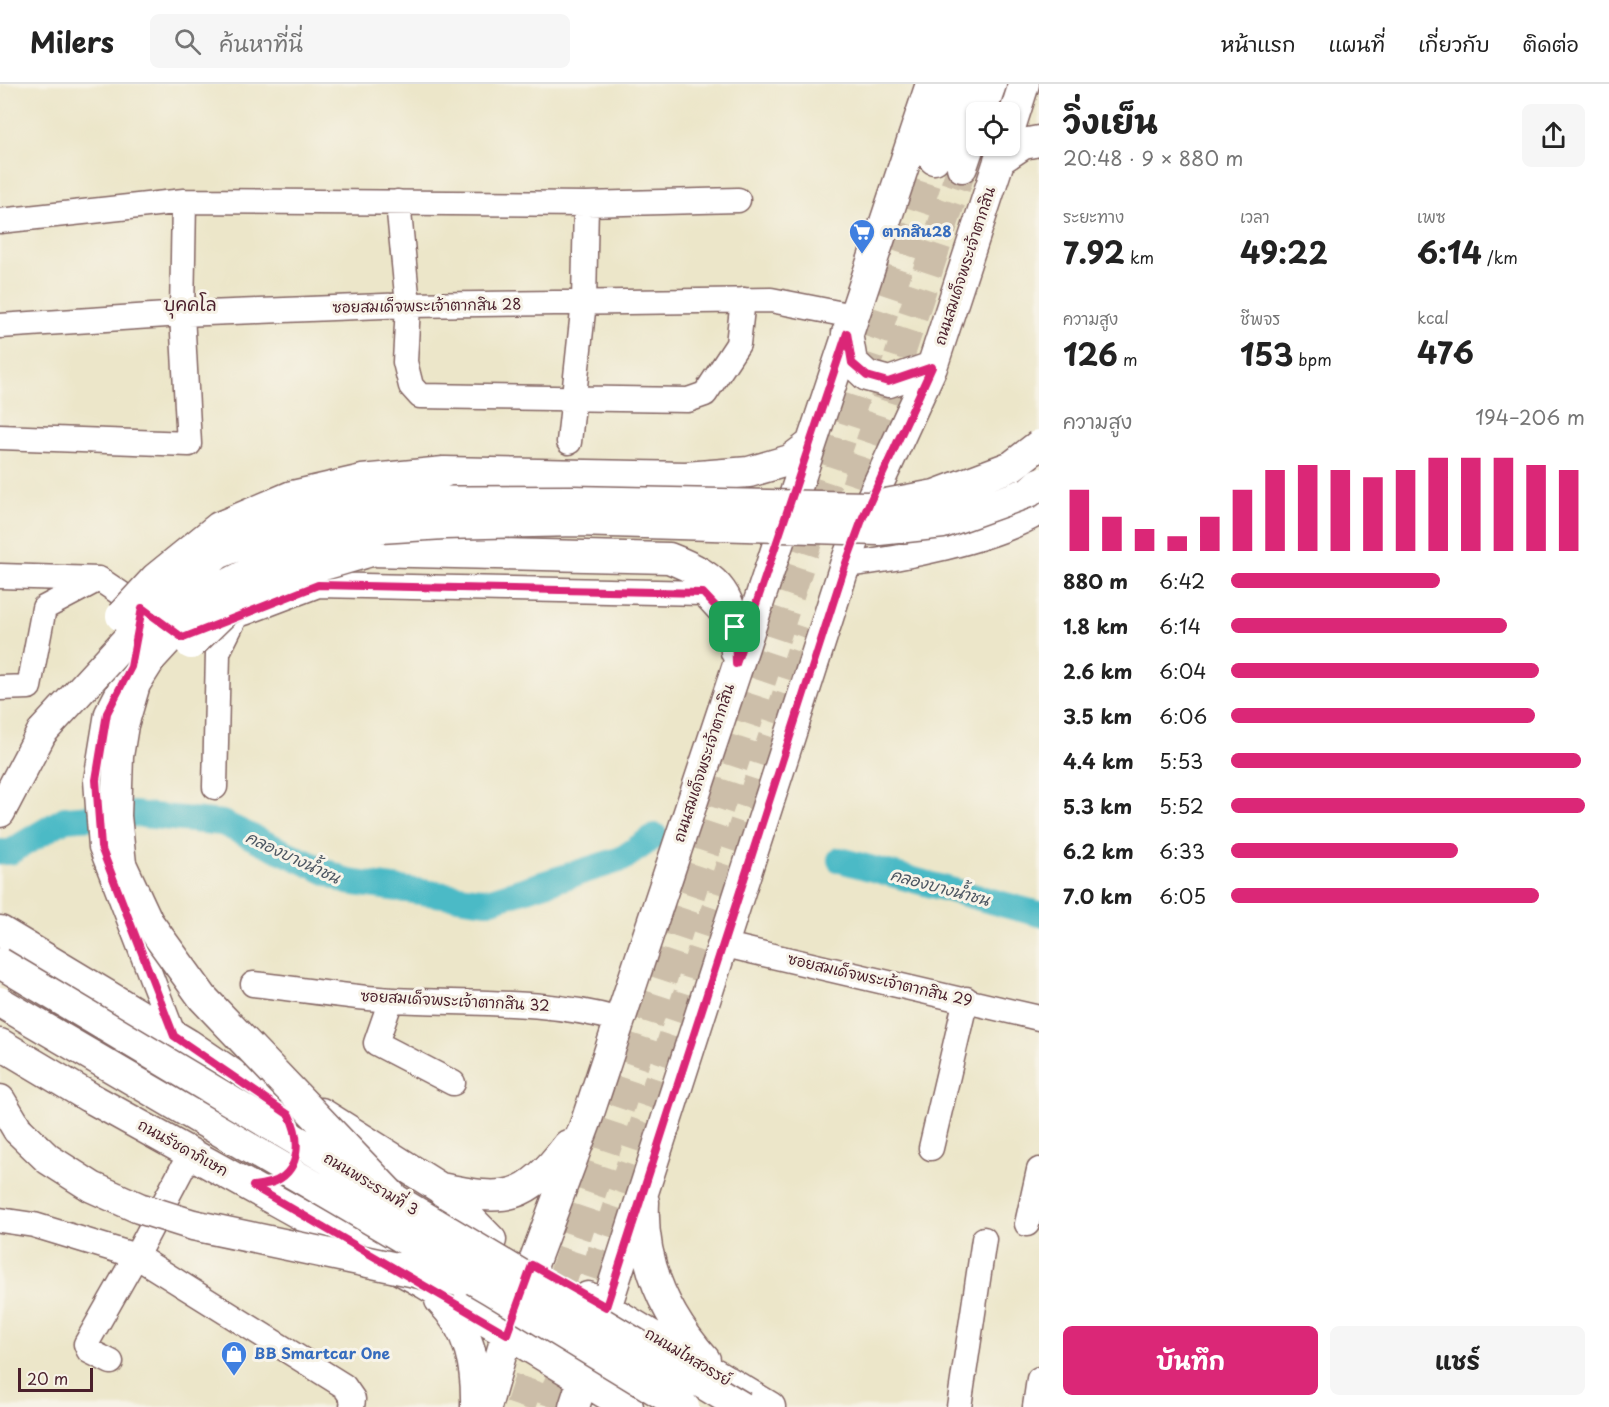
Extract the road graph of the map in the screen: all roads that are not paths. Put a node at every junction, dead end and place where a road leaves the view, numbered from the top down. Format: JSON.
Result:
{"nodes":[{"id":1,"x":931,"y":84,"type":"edge"},
{"id":2,"x":960,"y":84,"type":"edge"},
{"id":3,"x":991,"y":84,"type":"edge"},
{"id":4,"x":1024,"y":84,"type":"edge"},
{"id":5,"x":1036,"y":84,"type":"edge"},
{"id":6,"x":1039,"y":90,"type":"edge"},
{"id":7,"x":985,"y":102,"type":"edge"},
{"id":8,"x":1018,"y":102,"type":"edge"},
{"id":9,"x":1039,"y":141,"type":"edge"},
{"id":10,"x":1020,"y":145,"type":"edge"},
{"id":11,"x":966,"y":155,"type":"edge"},
{"id":12,"x":1000,"y":156,"type":"edge"},
{"id":13,"x":934,"y":159,"type":"tunnel mouth"},
{"id":14,"x":962,"y":167,"type":"tunnel mouth"},
{"id":15,"x":738,"y":200,"type":"dead end"},
{"id":16,"x":184,"y":201,"type":"junction"},
{"id":17,"x":398,"y":202,"type":"junction"},
{"id":18,"x":586,"y":204,"type":"junction"},
{"id":19,"x":0,"y":221,"type":"edge"},
{"id":20,"x":743,"y":300,"type":"junction"},
{"id":21,"x":584,"y":302,"type":"junction"},
{"id":22,"x":408,"y":305,"type":"junction"},
{"id":23,"x":182,"y":314,"type":"junction"},
{"id":24,"x":850,"y":325,"type":"junction"},
{"id":25,"x":0,"y":326,"type":"edge"},
{"id":26,"x":932,"y":367,"type":"junction"},
{"id":27,"x":574,"y":398,"type":"junction"},
{"id":28,"x":0,"y":437,"type":"edge"},
{"id":29,"x":569,"y":442,"type":"dead end"},
{"id":30,"x":811,"y":444,"type":"junction"},
{"id":31,"x":1039,"y":445,"type":"edge"},
{"id":32,"x":1039,"y":483,"type":"edge"},
{"id":33,"x":1039,"y":513,"type":"edge"},
{"id":34,"x":845,"y":566,"type":"junction"},
{"id":35,"x":0,"y":576,"type":"edge"},
{"id":36,"x":99,"y":579,"type":"junction"},
{"id":37,"x":142,"y":608,"type":"junction"},
{"id":38,"x":236,"y":616,"type":"junction"},
{"id":39,"x":735,"y":627,"type":"junction"},
{"id":40,"x":183,"y":638,"type":"junction"},
{"id":41,"x":736,"y":664,"type":"junction"},
{"id":42,"x":131,"y":667,"type":"junction"},
{"id":43,"x":0,"y":688,"type":"edge"},
{"id":44,"x":123,"y":725,"type":"junction"},
{"id":45,"x":42,"y":732,"type":"junction"},
{"id":46,"x":215,"y":787,"type":"dead end"},
{"id":47,"x":0,"y":812,"type":"edge"},
{"id":48,"x":0,"y":931,"type":"edge"},
{"id":49,"x":722,"y":944,"type":"junction"},
{"id":50,"x":0,"y":963,"type":"edge"},
{"id":51,"x":253,"y":984,"type":"dead end"},
{"id":52,"x":966,"y":999,"type":"junction"},
{"id":53,"x":391,"y":1000,"type":"junction"},
{"id":54,"x":0,"y":1002,"type":"edge"},
{"id":55,"x":1039,"y":1018,"type":"edge"},
{"id":56,"x":620,"y":1020,"type":"junction"},
{"id":57,"x":181,"y":1040,"type":"junction"},
{"id":58,"x":0,"y":1044,"type":"edge"},
{"id":59,"x":453,"y":1083,"type":"dead end"},
{"id":60,"x":0,"y":1100,"type":"edge"},
{"id":61,"x":586,"y":1122,"type":"junction"},
{"id":62,"x":293,"y":1128,"type":"junction"},
{"id":63,"x":931,"y":1148,"type":"dead end"},
{"id":64,"x":191,"y":1152,"type":"junction"},
{"id":65,"x":1039,"y":1170,"type":"edge"},
{"id":66,"x":645,"y":1179,"type":"junction"},
{"id":67,"x":253,"y":1186,"type":"junction"},
{"id":68,"x":440,"y":1188,"type":"junction"},
{"id":69,"x":393,"y":1197,"type":"junction"},
{"id":70,"x":0,"y":1220,"type":"edge"},
{"id":71,"x":1027,"y":1224,"type":"dead end"},
{"id":72,"x":984,"y":1239,"type":"dead end"},
{"id":73,"x":491,"y":1240,"type":"junction"},
{"id":74,"x":136,"y":1256,"type":"junction"},
{"id":75,"x":532,"y":1265,"type":"junction"},
{"id":76,"x":424,"y":1283,"type":"junction"},
{"id":77,"x":490,"y":1289,"type":"junction"},
{"id":78,"x":606,"y":1307,"type":"junction"},
{"id":79,"x":507,"y":1334,"type":"junction"},
{"id":80,"x":111,"y":1362,"type":"dead end"},
{"id":81,"x":721,"y":1377,"type":"junction"},
{"id":82,"x":1039,"y":1379,"type":"edge"},
{"id":83,"x":578,"y":1393,"type":"edge"},
{"id":84,"x":352,"y":1407,"type":"edge"},
{"id":85,"x":476,"y":1407,"type":"edge"},
{"id":86,"x":486,"y":1407,"type":"edge"},
{"id":87,"x":628,"y":1407,"type":"edge"},
{"id":88,"x":684,"y":1407,"type":"edge"},
{"id":89,"x":742,"y":1407,"type":"edge"},
{"id":90,"x":770,"y":1407,"type":"edge"},
{"id":91,"x":959,"y":1407,"type":"edge"},
{"id":92,"x":1035,"y":1407,"type":"edge"}],
"edges":[{"from":1,"to":24,"type":"main road","name":"ถนนสมเด็จพระเจ้าตากสิน"},
{"from":2,"to":13,"type":"main road"},
{"from":3,"to":7,"type":"main road"},
{"from":4,"to":8,"type":"main road"},
{"from":5,"to":6,"type":"main road"},
{"from":9,"to":10,"type":"main road"},
{"from":11,"to":14,"type":"main road"},
{"from":12,"to":26,"type":"main road","name":"ถนนสมเด็จพระเจ้าตากสิน"},
{"from":15,"to":18,"type":"street"},
{"from":16,"to":17,"type":"street"},
{"from":16,"to":19,"type":"street"},
{"from":16,"to":23,"type":"street"},
{"from":17,"to":18,"type":"street"},
{"from":17,"to":22,"type":"street"},
{"from":18,"to":21,"type":"street"},
{"from":20,"to":21,"type":"street","name":"ซอยสมเด็จพระเจ้าตากสิน 28"},
{"from":20,"to":24,"type":"street","name":"ซอยสมเด็จพระเจ้าตากสิน 28"},
{"from":20,"to":27,"type":"street"},
{"from":21,"to":22,"type":"street","name":"ซอยสมเด็จพระเจ้าตากสิน 28"},
{"from":21,"to":27,"type":"street"},
{"from":22,"to":23,"type":"street","name":"ซอยสมเด็จพระเจ้าตากสิน 28"},
{"from":22,"to":27,"type":"street"},
{"from":23,"to":25,"type":"street","name":"ซอยสมเด็จพระเจ้าตากสิน 28"},
{"from":23,"to":28,"type":"street"},
{"from":24,"to":26,"type":"main road"},
{"from":24,"to":30,"type":"main road","name":"ถนนสมเด็จพระเจ้าตากสิน"},
{"from":26,"to":34,"type":"main road","name":"ถนนสมเด็จพระเจ้าตากสิน"},
{"from":27,"to":29,"type":"street"},
{"from":30,"to":41,"type":"main road","name":"ถนนสมเด็จพระเจ้าตากสิน"},
{"from":30,"to":45,"type":"main road","bridge":true},
{"from":31,"to":45,"type":"main road","bridge":true},
{"from":32,"to":44,"type":"main road","bridge":true},
{"from":33,"to":34,"type":"street"},
{"from":34,"to":49,"type":"main road","name":"ถนนสมเด็จพระเจ้าตากสิน"},
{"from":35,"to":36,"type":"street"},
{"from":36,"to":37,"type":"street"},
{"from":36,"to":43,"type":"street"},
{"from":37,"to":40,"type":"street"},
{"from":37,"to":42,"type":"street"},
{"from":38,"to":39,"type":"street"},
{"from":38,"to":40,"type":"street"},
{"from":38,"to":46,"type":"street"},
{"from":39,"to":41,"type":"main road"},
{"from":39,"to":44,"type":"main road","bridge":true},
{"from":40,"to":42,"type":"street"},
{"from":41,"to":56,"type":"main road","name":"ถนนสมเด็จพระเจ้าตากสิน"},
{"from":42,"to":57,"type":"street"},
{"from":44,"to":69,"type":"main road","bridge":true},
{"from":45,"to":47,"type":"main road"},
{"from":48,"to":57,"type":"main road"},
{"from":49,"to":52,"type":"street","name":"ซอยสมเด็จพระเจ้าตากสิน 29"},
{"from":49,"to":66,"type":"main road","name":"ถนนสมเด็จพระเจ้าตากสิน"},
{"from":50,"to":62,"type":"main road","name":"ถนนพระรามที่ 3","bridge":true},
{"from":51,"to":53,"type":"street","name":"ซอยสมเด็จพระเจ้าตากสิน 32"},
{"from":52,"to":55,"type":"street","name":"ซอยสมเด็จพระเจ้าตากสิน 29"},
{"from":52,"to":63,"type":"street"},
{"from":53,"to":56,"type":"street","name":"ซอยสมเด็จพระเจ้าตากสิน 32"},
{"from":53,"to":59,"type":"street"},
{"from":54,"to":77,"type":"main road","name":"ถนนพระรามที่ 3","bridge":true},
{"from":56,"to":61,"type":"main road","name":"ถนนสมเด็จพระเจ้าตากสิน"},
{"from":57,"to":62,"type":"main road"},
{"from":57,"to":68,"type":"main road"},
{"from":58,"to":64,"type":"main road","name":"ถนนรัชดาภิเษก"},
{"from":60,"to":77,"type":"main road","bridge":true},
{"from":61,"to":68,"type":"main road"},
{"from":61,"to":75,"type":"main road","name":"ถนนสมเด็จพระเจ้าตากสิน"},
{"from":62,"to":67,"type":"main road"},
{"from":62,"to":69,"type":"main road","name":"ถนนพระรามที่ 3","bridge":true},
{"from":62,"to":73,"type":"main road"},
{"from":64,"to":67,"type":"main road","name":"ถนนรัชดาภิเษก"},
{"from":64,"to":74,"type":"street"},
{"from":65,"to":71,"type":"street"},
{"from":66,"to":78,"type":"main road","name":"ถนนสมเด็จพระเจ้าตากสิน"},
{"from":66,"to":81,"type":"main road"},
{"from":67,"to":76,"type":"main road","name":"ถนนรัชดาภิเษก"},
{"from":68,"to":73,"type":"main road"},
{"from":69,"to":89,"type":"main road","name":"ถนนพระรามที่ 3","bridge":true},
{"from":70,"to":74,"type":"street"},
{"from":72,"to":91,"type":"street"},
{"from":73,"to":75,"type":"main road"},
{"from":74,"to":80,"type":"street"},
{"from":74,"to":84,"type":"street"},
{"from":75,"to":78,"type":"main road"},
{"from":75,"to":79,"type":"main road","name":"ถนนสมเด็จพระเจ้าตากสิน"},
{"from":76,"to":79,"type":"main road","name":"ถนนรัชดาภิเษก"},
{"from":76,"to":85,"type":"main road"},
{"from":77,"to":88,"type":"main road","name":"ถนนพระรามที่ 3","bridge":true},
{"from":78,"to":81,"type":"main road","name":"ถนนมไหสวรรย์"},
{"from":78,"to":83,"type":"main road","name":"ถนนสมเด็จพระเจ้าตากสิน"},
{"from":79,"to":83,"type":"main road","name":"ถนนรัชดาภิเษก"},
{"from":79,"to":86,"type":"main road","name":"ถนนสมเด็จพระเจ้าตากสิน"},
{"from":81,"to":90,"type":"main road","name":"ถนนมไหสวรรย์"},
{"from":82,"to":92,"type":"street"},
{"from":83,"to":87,"type":"main road"}]}
